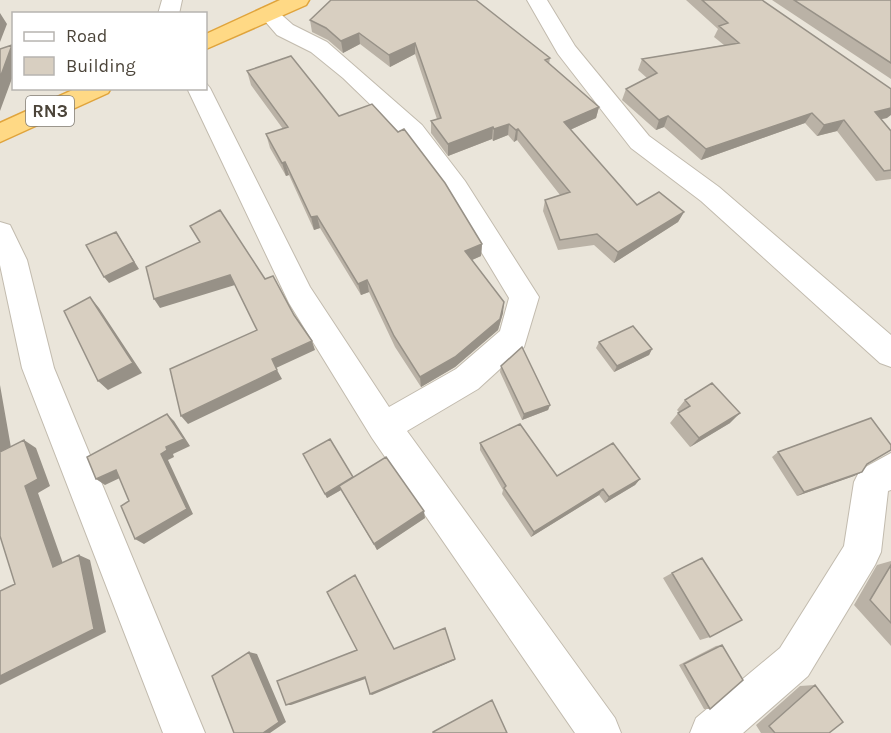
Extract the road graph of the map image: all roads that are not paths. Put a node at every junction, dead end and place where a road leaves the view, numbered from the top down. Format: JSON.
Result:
{"nodes":[{"id":1,"x":298,"y":0,"type":"edge"},
{"id":2,"x":537,"y":0,"type":"edge"},
{"id":3,"x":268,"y":13,"type":"junction"},
{"id":4,"x":207,"y":42,"type":"edge"},
{"id":5,"x":95,"y":90,"type":"edge"},
{"id":6,"x":199,"y":90,"type":"edge"},
{"id":7,"x":0,"y":133,"type":"edge"},
{"id":8,"x":0,"y":232,"type":"edge"},
{"id":9,"x":891,"y":354,"type":"edge"},
{"id":10,"x":384,"y":427,"type":"junction"},
{"id":11,"x":891,"y":470,"type":"edge"},
{"id":12,"x":184,"y":733,"type":"edge"},
{"id":13,"x":600,"y":733,"type":"edge"},
{"id":14,"x":711,"y":733,"type":"edge"}],
"edges":[{"from":1,"to":3,"type":"highway"},
{"from":2,"to":9,"type":"street"},
{"from":3,"to":4,"type":"highway"},
{"from":3,"to":10,"type":"street"},
{"from":5,"to":7,"type":"highway","number":"RN3"},
{"from":6,"to":10,"type":"street"},
{"from":8,"to":12,"type":"street"},
{"from":10,"to":13,"type":"street"},
{"from":11,"to":14,"type":"street"}]}
